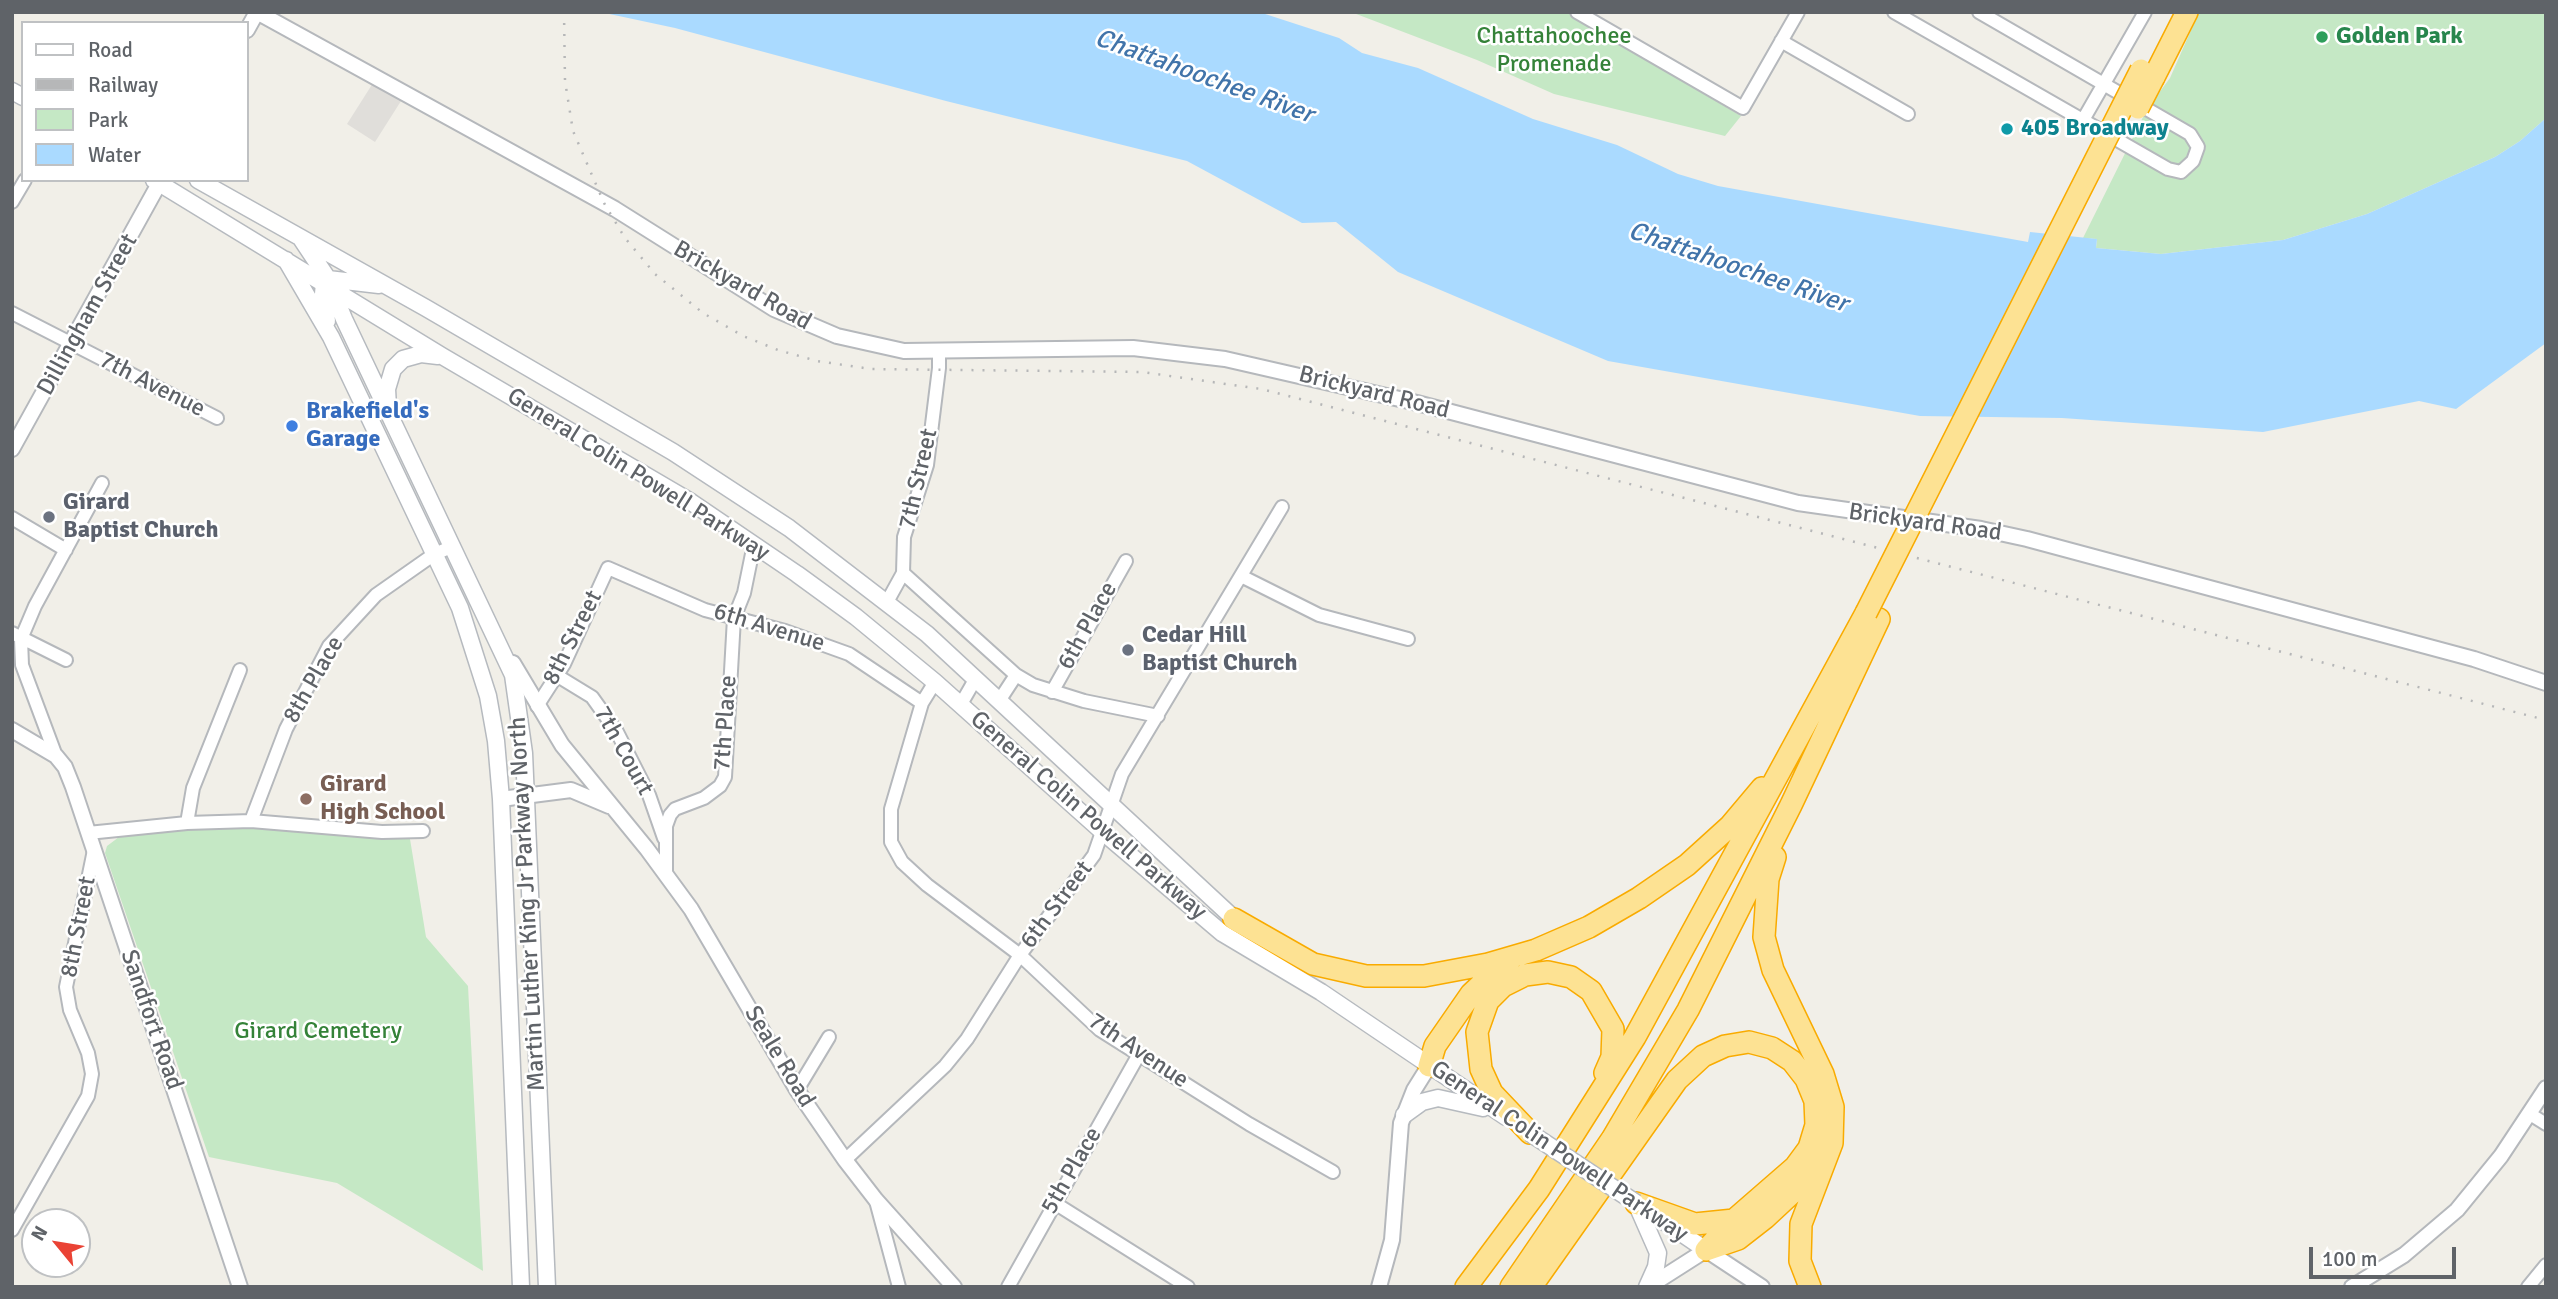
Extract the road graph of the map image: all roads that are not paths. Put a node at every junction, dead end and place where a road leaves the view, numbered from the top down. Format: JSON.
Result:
{"nodes":[{"id":1,"x":257,"y":12,"type":"edge"},
{"id":2,"x":1577,"y":12,"type":"edge"},
{"id":3,"x":1798,"y":12,"type":"edge"},
{"id":4,"x":1894,"y":12,"type":"edge"},
{"id":5,"x":1979,"y":12,"type":"edge"},
{"id":6,"x":2145,"y":12,"type":"edge"},
{"id":7,"x":2170,"y":12,"type":"edge"},
{"id":8,"x":2187,"y":12,"type":"edge"},
{"id":9,"x":248,"y":28,"type":"edge"},
{"id":10,"x":1781,"y":41,"type":"junction"},
{"id":11,"x":2148,"y":73,"type":"junction"},
{"id":12,"x":2104,"y":84,"type":"junction"},
{"id":13,"x":1908,"y":114,"type":"dead end"},
{"id":14,"x":2083,"y":120,"type":"junction"},
{"id":15,"x":24,"y":182,"type":"edge"},
{"id":16,"x":157,"y":182,"type":"edge"},
{"id":17,"x":160,"y":182,"type":"edge"},
{"id":18,"x":202,"y":182,"type":"edge"},
{"id":19,"x":12,"y":202,"type":"edge"},
{"id":20,"x":299,"y":235,"type":"junction"},
{"id":21,"x":284,"y":258,"type":"junction"},
{"id":22,"x":328,"y":283,"type":"junction"},
{"id":23,"x":385,"y":285,"type":"junction"},
{"id":24,"x":12,"y":313,"type":"edge"},
{"id":25,"x":331,"y":337,"type":"junction"},
{"id":26,"x":71,"y":344,"type":"junction"},
{"id":27,"x":939,"y":353,"type":"junction"},
{"id":28,"x":442,"y":356,"type":"junction"},
{"id":29,"x":390,"y":416,"type":"junction"},
{"id":30,"x":217,"y":418,"type":"dead end"},
{"id":31,"x":375,"y":430,"type":"junction"},
{"id":32,"x":12,"y":449,"type":"edge"},
{"id":33,"x":102,"y":483,"type":"dead end"},
{"id":34,"x":1282,"y":507,"type":"dead end"},
{"id":35,"x":12,"y":518,"type":"edge"},
{"id":36,"x":754,"y":544,"type":"junction"},
{"id":37,"x":453,"y":546,"type":"junction"},
{"id":38,"x":66,"y":550,"type":"junction"},
{"id":39,"x":433,"y":555,"type":"junction"},
{"id":40,"x":1126,"y":561,"type":"dead end"},
{"id":41,"x":608,"y":568,"type":"joint"},
{"id":42,"x":903,"y":573,"type":"junction"},
{"id":43,"x":1241,"y":576,"type":"junction"},
{"id":44,"x":887,"y":602,"type":"junction"},
{"id":45,"x":1873,"y":616,"type":"junction"},
{"id":46,"x":734,"y":618,"type":"junction"},
{"id":47,"x":17,"y":636,"type":"edge"},
{"id":48,"x":497,"y":638,"type":"junction"},
{"id":49,"x":1408,"y":639,"type":"dead end"},
{"id":50,"x":66,"y":660,"type":"dead end"},
{"id":51,"x":240,"y":670,"type":"dead end"},
{"id":52,"x":1016,"y":675,"type":"junction"},
{"id":53,"x":556,"y":676,"type":"junction"},
{"id":54,"x":976,"y":678,"type":"junction"},
{"id":55,"x":935,"y":682,"type":"junction"},
{"id":56,"x":2546,"y":683,"type":"edge"},
{"id":57,"x":1052,"y":692,"type":"junction"},
{"id":58,"x":999,"y":701,"type":"junction"},
{"id":59,"x":922,"y":704,"type":"junction"},
{"id":60,"x":961,"y":704,"type":"junction"},
{"id":61,"x":537,"y":706,"type":"junction"},
{"id":62,"x":1158,"y":716,"type":"junction"},
{"id":63,"x":12,"y":730,"type":"edge"},
{"id":64,"x":56,"y":756,"type":"junction"},
{"id":65,"x":1788,"y":758,"type":"junction"},
{"id":66,"x":525,"y":797,"type":"junction"},
{"id":67,"x":501,"y":799,"type":"junction"},
{"id":68,"x":1110,"y":804,"type":"junction"},
{"id":69,"x":1791,"y":805,"type":"junction"},
{"id":70,"x":621,"y":816,"type":"junction"},
{"id":71,"x":251,"y":821,"type":"junction"},
{"id":72,"x":187,"y":823,"type":"junction"},
{"id":73,"x":423,"y":831,"type":"dead end"},
{"id":74,"x":88,"y":833,"type":"junction"},
{"id":75,"x":1104,"y":833,"type":"junction"},
{"id":76,"x":667,"y":845,"type":"junction"},
{"id":77,"x":94,"y":850,"type":"junction"},
{"id":78,"x":666,"y":874,"type":"junction"},
{"id":79,"x":1234,"y":919,"type":"junction"},
{"id":80,"x":1536,"y":950,"type":"junction"},
{"id":81,"x":1020,"y":955,"type":"junction"},
{"id":82,"x":1321,"y":992,"type":"junction"},
{"id":83,"x":1488,"y":1001,"type":"junction"},
{"id":84,"x":829,"y":1037,"type":"dead end"},
{"id":85,"x":1138,"y":1056,"type":"junction"},
{"id":86,"x":1429,"y":1066,"type":"junction"},
{"id":87,"x":797,"y":1090,"type":"junction"},
{"id":88,"x":2544,"y":1096,"type":"edge"},
{"id":89,"x":1591,"y":1107,"type":"junction"},
{"id":90,"x":1499,"y":1112,"type":"junction"},
{"id":91,"x":2530,"y":1114,"type":"junction"},
{"id":92,"x":1404,"y":1115,"type":"junction"},
{"id":93,"x":2546,"y":1124,"type":"edge"},
{"id":94,"x":1530,"y":1133,"type":"junction"},
{"id":95,"x":1832,"y":1143,"type":"junction"},
{"id":96,"x":845,"y":1160,"type":"junction"},
{"id":97,"x":1333,"y":1172,"type":"dead end"},
{"id":98,"x":876,"y":1200,"type":"junction"},
{"id":99,"x":1053,"y":1202,"type":"junction"},
{"id":100,"x":1636,"y":1203,"type":"junction"},
{"id":101,"x":1734,"y":1220,"type":"junction"},
{"id":102,"x":12,"y":1230,"type":"edge"},
{"id":103,"x":1706,"y":1250,"type":"junction"},
{"id":104,"x":2546,"y":1265,"type":"edge"},
{"id":105,"x":240,"y":1287,"type":"edge"},
{"id":106,"x":521,"y":1287,"type":"edge"},
{"id":107,"x":547,"y":1287,"type":"edge"},
{"id":108,"x":899,"y":1287,"type":"edge"},
{"id":109,"x":954,"y":1287,"type":"edge"},
{"id":110,"x":1007,"y":1287,"type":"edge"},
{"id":111,"x":1188,"y":1287,"type":"edge"},
{"id":112,"x":1379,"y":1287,"type":"edge"},
{"id":113,"x":1466,"y":1287,"type":"edge"},
{"id":114,"x":1511,"y":1287,"type":"edge"},
{"id":115,"x":1531,"y":1287,"type":"edge"},
{"id":116,"x":1647,"y":1287,"type":"edge"},
{"id":117,"x":1762,"y":1287,"type":"edge"},
{"id":118,"x":1810,"y":1287,"type":"edge"},
{"id":119,"x":2352,"y":1287,"type":"edge"},
{"id":120,"x":2528,"y":1287,"type":"edge"}],
"edges":[{"from":1,"to":9,"type":"street"},
{"from":1,"to":27,"type":"street","name":"Brickyard Road"},
{"from":2,"to":10,"type":"street"},
{"from":3,"to":10,"type":"street"},
{"from":4,"to":14,"type":"street"},
{"from":5,"to":12,"type":"street"},
{"from":6,"to":12,"type":"street"},
{"from":7,"to":11,"type":"highway"},
{"from":8,"to":11,"type":"highway"},
{"from":10,"to":13,"type":"street"},
{"from":11,"to":45,"type":"highway","bridge":true},
{"from":12,"to":14,"type":"street"},
{"from":12,"to":14,"type":"street"},
{"from":15,"to":19,"type":"street"},
{"from":16,"to":26,"type":"street","name":"Dillingham Street"},
{"from":17,"to":21,"type":"main road","name":"General Colin Powell Parkway"},
{"from":18,"to":20,"type":"main road","name":"General Colin Powell Parkway"},
{"from":20,"to":22,"type":"main road","name":"Martin Luther King Jr Parkway North"},
{"from":20,"to":23,"type":"main road","name":"General Colin Powell Parkway"},
{"from":21,"to":22,"type":"main road","name":"General Colin Powell Parkway"},
{"from":21,"to":25,"type":"main road","name":"Martin Luther King Jr Parkway North"},
{"from":22,"to":23,"type":"main road"},
{"from":22,"to":25,"type":"main road"},
{"from":22,"to":28,"type":"main road","name":"General Colin Powell Parkway"},
{"from":22,"to":29,"type":"main road","name":"Martin Luther King Jr Parkway North"},
{"from":23,"to":44,"type":"main road","name":"General Colin Powell Parkway"},
{"from":24,"to":26,"type":"street","name":"7th Avenue"},
{"from":25,"to":31,"type":"main road","name":"Martin Luther King Jr Parkway North"},
{"from":26,"to":30,"type":"street","name":"7th Avenue"},
{"from":26,"to":32,"type":"street","name":"Dillingham Street"},
{"from":27,"to":42,"type":"street","name":"7th Street"},
{"from":27,"to":56,"type":"street","name":"Brickyard Road"},
{"from":28,"to":29,"type":"main road"},
{"from":28,"to":36,"type":"main road","name":"General Colin Powell Parkway"},
{"from":29,"to":31,"type":"main road"},
{"from":29,"to":37,"type":"main road","name":"Martin Luther King Jr Parkway North"},
{"from":31,"to":39,"type":"main road","name":"Martin Luther King Jr Parkway North"},
{"from":33,"to":38,"type":"street"},
{"from":34,"to":43,"type":"street","name":"6th Street"},
{"from":35,"to":38,"type":"street"},
{"from":36,"to":46,"type":"street","name":"7th Place"},
{"from":36,"to":55,"type":"main road","name":"General Colin Powell Parkway"},
{"from":37,"to":39,"type":"street","name":"8th Place"},
{"from":37,"to":48,"type":"main road","name":"Martin Luther King Jr Parkway North"},
{"from":38,"to":47,"type":"street"},
{"from":39,"to":67,"type":"main road","name":"Martin Luther King Jr Parkway North"},
{"from":39,"to":71,"type":"street","name":"8th Place"},
{"from":40,"to":57,"type":"street","name":"6th Place"},
{"from":41,"to":46,"type":"street","name":"6th Avenue"},
{"from":41,"to":53,"type":"street","name":"8th Street"},
{"from":42,"to":44,"type":"street","name":"7th Street"},
{"from":42,"to":52,"type":"street"},
{"from":43,"to":49,"type":"street"},
{"from":43,"to":62,"type":"street","name":"6th Street"},
{"from":44,"to":54,"type":"main road","name":"General Colin Powell Parkway"},
{"from":45,"to":65,"type":"highway"},
{"from":45,"to":69,"type":"highway"},
{"from":46,"to":59,"type":"street","name":"6th Avenue"},
{"from":46,"to":76,"type":"street","name":"7th Place"},
{"from":47,"to":50,"type":"street"},
{"from":47,"to":64,"type":"street"},
{"from":48,"to":61,"type":"street","name":"Seale Road"},
{"from":48,"to":66,"type":"main road","name":"Martin Luther King Jr Parkway North"},
{"from":51,"to":72,"type":"street"},
{"from":52,"to":57,"type":"street"},
{"from":52,"to":58,"type":"street"},
{"from":53,"to":61,"type":"street","name":"8th Street"},
{"from":53,"to":76,"type":"street","name":"7th Court"},
{"from":54,"to":58,"type":"main road","name":"General Colin Powell Parkway"},
{"from":54,"to":60,"type":"street"},
{"from":55,"to":59,"type":"street"},
{"from":55,"to":60,"type":"main road","name":"General Colin Powell Parkway"},
{"from":57,"to":62,"type":"street"},
{"from":58,"to":68,"type":"main road","name":"General Colin Powell Parkway"},
{"from":59,"to":81,"type":"street","name":"7th Avenue"},
{"from":60,"to":75,"type":"main road","name":"General Colin Powell Parkway"},
{"from":61,"to":70,"type":"street","name":"Seale Road"},
{"from":62,"to":68,"type":"street","name":"6th Street"},
{"from":63,"to":64,"type":"street"},
{"from":64,"to":74,"type":"street","name":"Sandfort Road"},
{"from":65,"to":80,"type":"highway"},
{"from":65,"to":89,"type":"highway"},
{"from":66,"to":67,"type":"street","name":"Seale Road"},
{"from":66,"to":70,"type":"street","name":"Seale Road"},
{"from":66,"to":107,"type":"main road","name":"Martin Luther King Jr Parkway North"},
{"from":67,"to":106,"type":"main road","name":"Martin Luther King Jr Parkway North"},
{"from":68,"to":75,"type":"street","name":"6th Street"},
{"from":68,"to":79,"type":"main road","name":"General Colin Powell Parkway"},
{"from":69,"to":95,"type":"highway"},
{"from":69,"to":114,"type":"highway"},
{"from":70,"to":78,"type":"street","name":"Seale Road"},
{"from":71,"to":72,"type":"street"},
{"from":71,"to":73,"type":"street"},
{"from":72,"to":74,"type":"street"},
{"from":74,"to":77,"type":"street","name":"Sandfort Road"},
{"from":75,"to":81,"type":"street","name":"6th Street"},
{"from":75,"to":82,"type":"main road","name":"General Colin Powell Parkway"},
{"from":76,"to":78,"type":"street","name":"7th Place"},
{"from":77,"to":102,"type":"street","name":"8th Street"},
{"from":77,"to":105,"type":"street","name":"Sandfort Road"},
{"from":78,"to":87,"type":"street","name":"Seale Road"},
{"from":79,"to":80,"type":"highway"},
{"from":79,"to":82,"type":"main road","name":"General Colin Powell Parkway"},
{"from":80,"to":86,"type":"highway"},
{"from":81,"to":85,"type":"street","name":"7th Avenue"},
{"from":81,"to":96,"type":"street","name":"6th Street"},
{"from":82,"to":86,"type":"main road","name":"General Colin Powell Parkway"},
{"from":83,"to":86,"type":"highway"},
{"from":83,"to":89,"type":"highway"},
{"from":83,"to":94,"type":"highway"},
{"from":84,"to":87,"type":"street"},
{"from":85,"to":97,"type":"street","name":"7th Avenue"},
{"from":85,"to":99,"type":"street","name":"5th Place"},
{"from":86,"to":90,"type":"main road","name":"General Colin Powell Parkway"},
{"from":86,"to":92,"type":"street"},
{"from":87,"to":96,"type":"street","name":"Seale Road"},
{"from":88,"to":91,"type":"street"},
{"from":89,"to":113,"type":"highway"},
{"from":90,"to":92,"type":"main road"},
{"from":90,"to":94,"type":"main road","name":"General Colin Powell Parkway"},
{"from":91,"to":93,"type":"street"},
{"from":91,"to":119,"type":"street"},
{"from":92,"to":112,"type":"street"},
{"from":94,"to":100,"type":"main road","name":"General Colin Powell Parkway","bridge":true},
{"from":95,"to":103,"type":"highway"},
{"from":95,"to":118,"type":"highway"},
{"from":96,"to":98,"type":"street","name":"Seale Road"},
{"from":98,"to":108,"type":"street"},
{"from":98,"to":109,"type":"street","name":"Seale Road"},
{"from":99,"to":110,"type":"street","name":"5th Place"},
{"from":99,"to":111,"type":"street"},
{"from":100,"to":101,"type":"highway"},
{"from":100,"to":103,"type":"main road","name":"General Colin Powell Parkway"},
{"from":100,"to":116,"type":"main road"},
{"from":101,"to":103,"type":"highway"},
{"from":101,"to":115,"type":"highway"},
{"from":103,"to":116,"type":"street"},
{"from":103,"to":117,"type":"street","name":"General Colin Powell Parkway"},
{"from":104,"to":120,"type":"street"}]}
